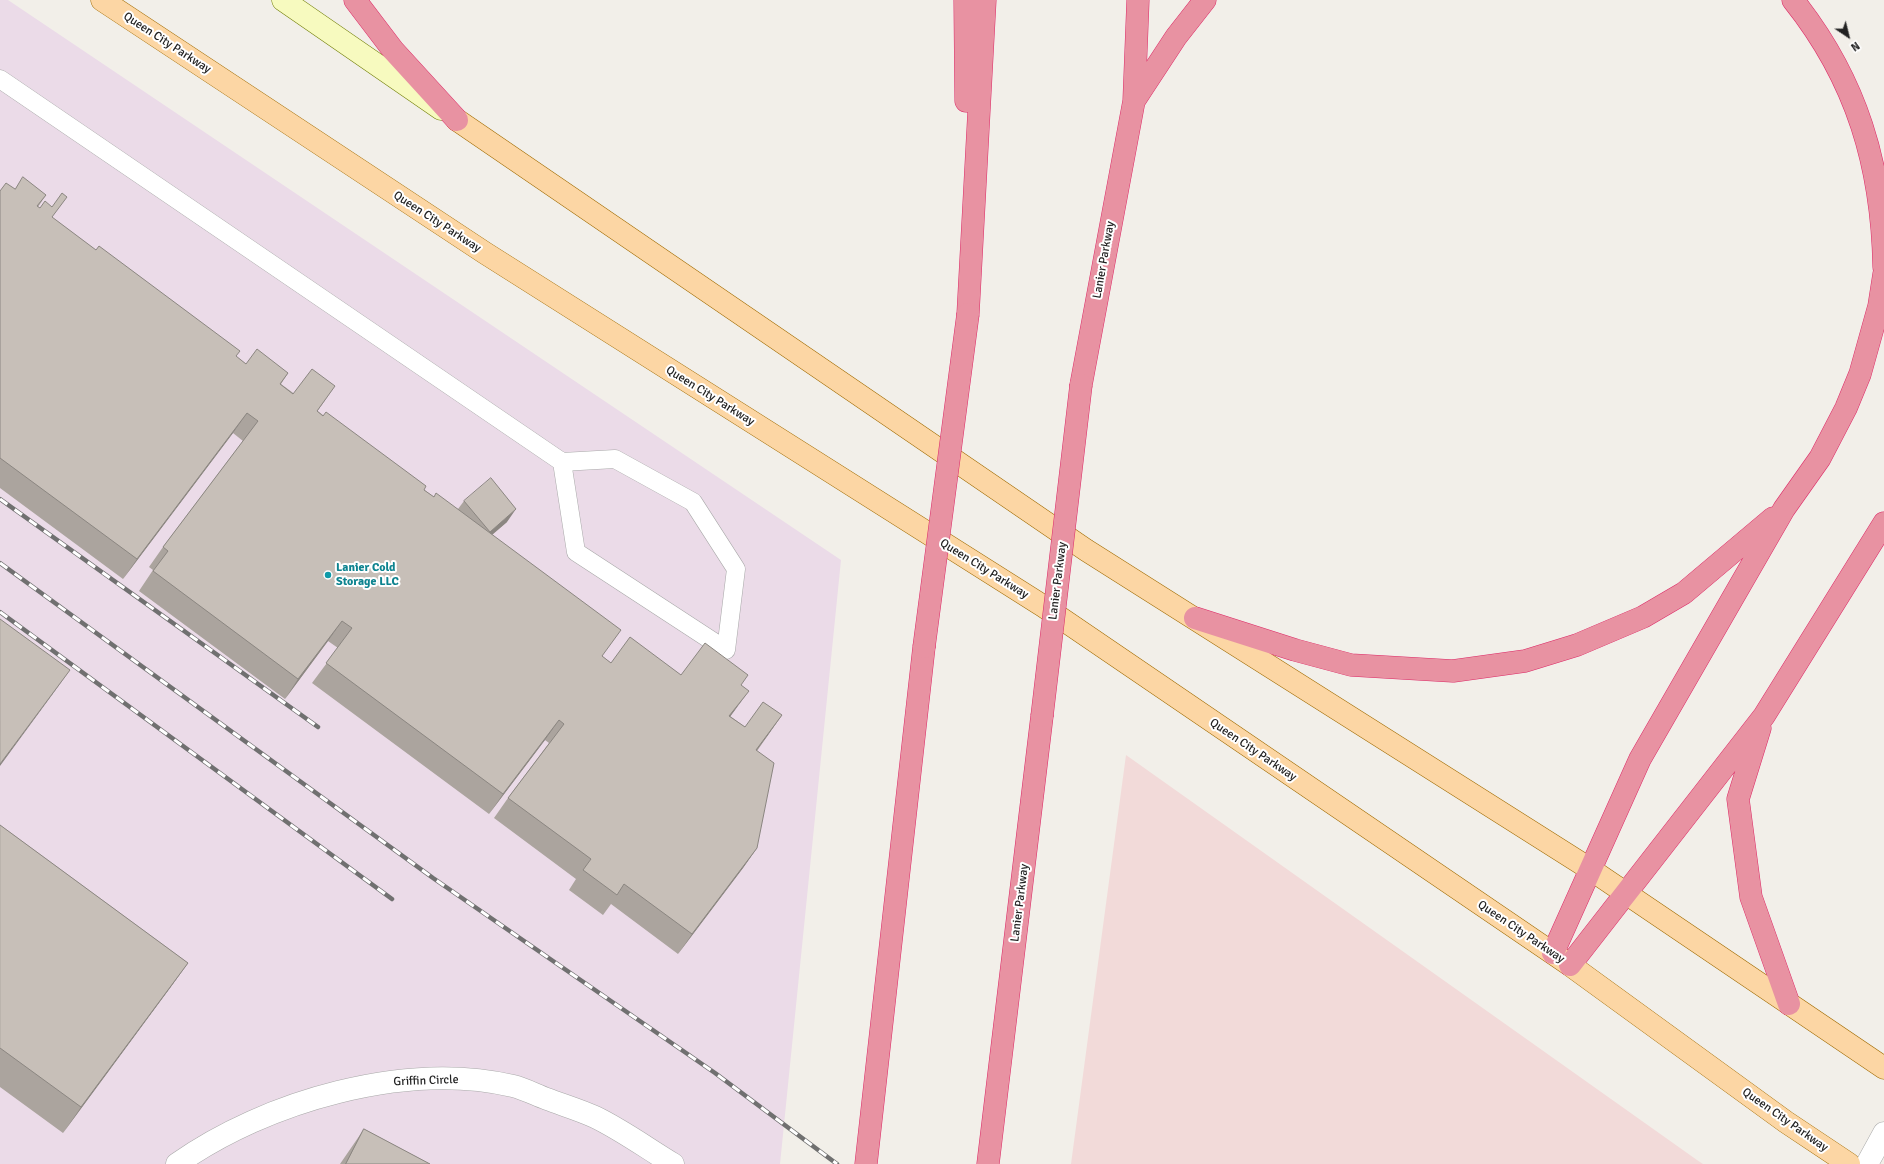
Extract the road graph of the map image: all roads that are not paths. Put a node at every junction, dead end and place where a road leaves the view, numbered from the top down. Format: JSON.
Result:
{"nodes":[{"id":1,"x":102,"y":0,"type":"edge"},
{"id":2,"x":283,"y":0,"type":"edge"},
{"id":3,"x":355,"y":0,"type":"edge"},
{"id":4,"x":965,"y":0,"type":"edge"},
{"id":5,"x":985,"y":0,"type":"edge"},
{"id":6,"x":1138,"y":0,"type":"edge"},
{"id":7,"x":1205,"y":0,"type":"edge"},
{"id":8,"x":1793,"y":0,"type":"edge"},
{"id":9,"x":0,"y":78,"type":"edge"},
{"id":10,"x":1134,"y":101,"type":"junction"},
{"id":11,"x":457,"y":120,"type":"junction"},
{"id":12,"x":1884,"y":267,"type":"edge"},
{"id":13,"x":1884,"y":274,"type":"edge"},
{"id":14,"x":968,"y":314,"type":"junction"},
{"id":15,"x":562,"y":462,"type":"junction"},
{"id":16,"x":1784,"y":508,"type":"junction"},
{"id":17,"x":1884,"y":523,"type":"edge"},
{"id":18,"x":1195,"y":618,"type":"junction"},
{"id":19,"x":1764,"y":716,"type":"junction"},
{"id":20,"x":1590,"y":869,"type":"junction"},
{"id":21,"x":1625,"y":892,"type":"junction"},
{"id":22,"x":1561,"y":959,"type":"junction"},
{"id":23,"x":1789,"y":1004,"type":"junction"},
{"id":24,"x":1884,"y":1068,"type":"edge"},
{"id":25,"x":1884,"y":1133,"type":"edge"},
{"id":26,"x":866,"y":1158,"type":"edge"},
{"id":27,"x":177,"y":1164,"type":"edge"},
{"id":28,"x":673,"y":1164,"type":"edge"},
{"id":29,"x":988,"y":1164,"type":"edge"},
{"id":30,"x":1849,"y":1164,"type":"edge"},
{"id":31,"x":1867,"y":1164,"type":"edge"}],
"edges":[{"from":1,"to":22,"type":"main road","name":"Queen City Parkway"},
{"from":2,"to":11,"type":"main road"},
{"from":3,"to":11,"type":"highway"},
{"from":4,"to":14,"type":"highway"},
{"from":5,"to":14,"type":"highway"},
{"from":6,"to":10,"type":"highway","name":"Lanier Parkway"},
{"from":7,"to":10,"type":"highway"},
{"from":8,"to":12,"type":"highway"},
{"from":9,"to":15,"type":"lane"},
{"from":10,"to":29,"type":"highway","name":"Lanier Parkway","bridge":true},
{"from":11,"to":18,"type":"main road"},
{"from":13,"to":16,"type":"highway"},
{"from":14,"to":26,"type":"highway","bridge":true},
{"from":15,"to":15,"type":"lane"},
{"from":16,"to":18,"type":"highway"},
{"from":16,"to":20,"type":"highway"},
{"from":17,"to":19,"type":"highway"},
{"from":18,"to":20,"type":"main road"},
{"from":19,"to":21,"type":"highway"},
{"from":19,"to":23,"type":"highway"},
{"from":20,"to":21,"type":"main road"},
{"from":20,"to":22,"type":"highway"},
{"from":21,"to":22,"type":"highway"},
{"from":21,"to":23,"type":"main road"},
{"from":22,"to":30,"type":"main road","name":"Queen City Parkway"},
{"from":23,"to":24,"type":"main road"},
{"from":25,"to":31,"type":"street"},
{"from":27,"to":28,"type":"street","name":"Griffin Circle"}]}
